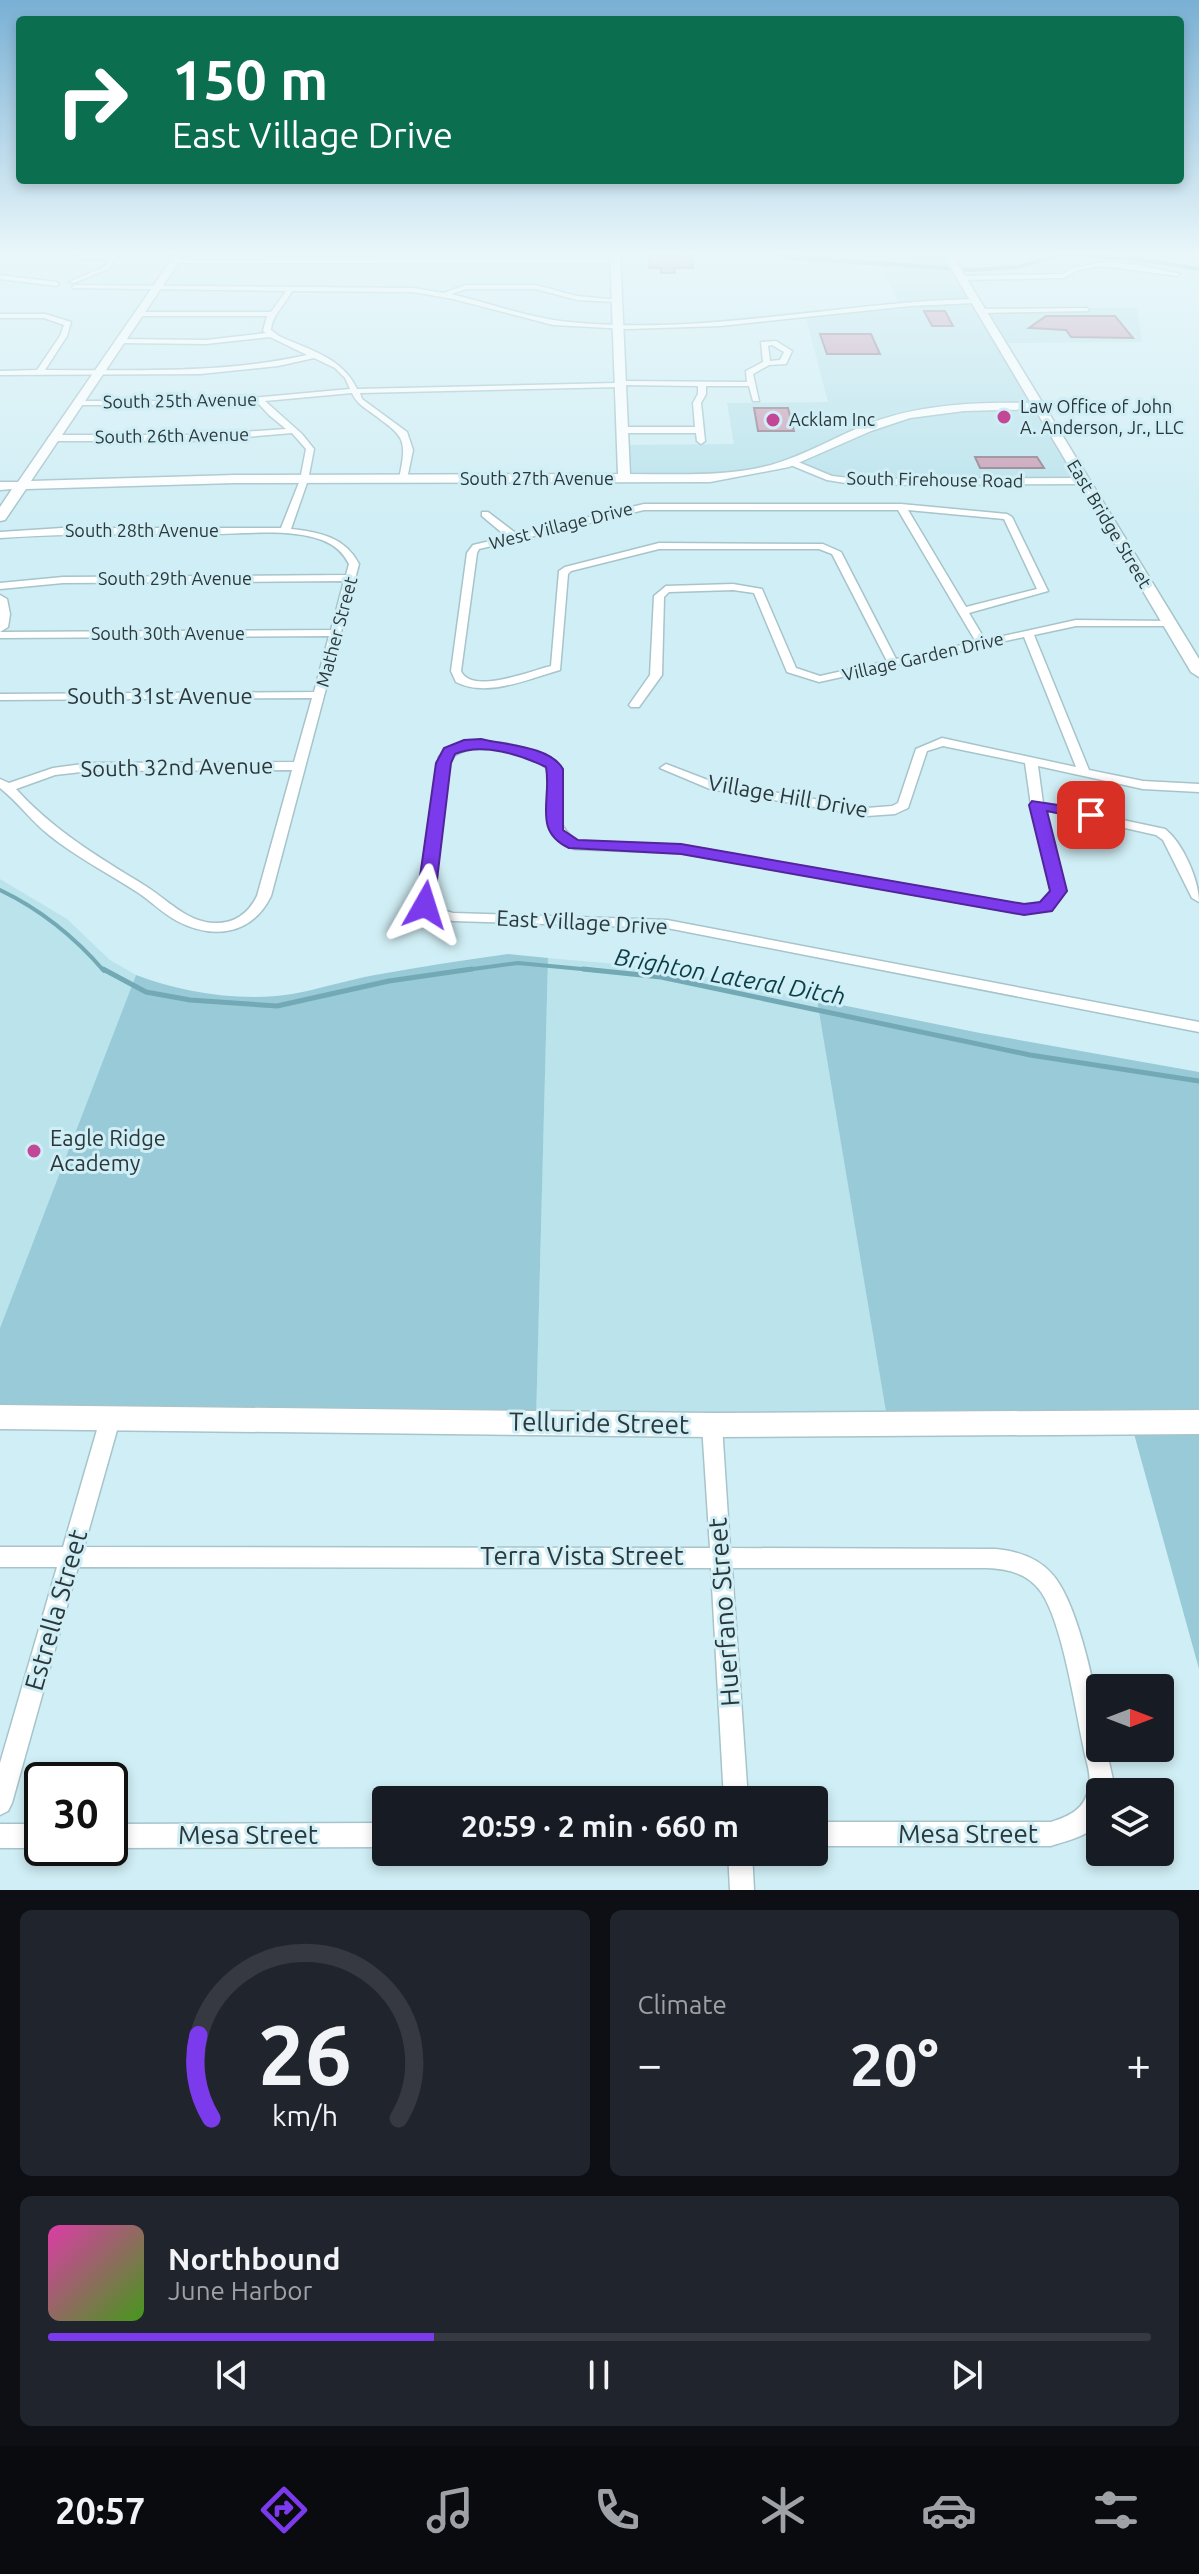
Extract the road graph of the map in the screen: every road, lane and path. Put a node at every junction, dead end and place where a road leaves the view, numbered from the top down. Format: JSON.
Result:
{"nodes":[{"id":1,"x":60,"y":341,"type":"edge"},
{"id":2,"x":119,"y":341,"type":"edge"},
{"id":3,"x":136,"y":341,"type":"edge"},
{"id":4,"x":213,"y":341,"type":"edge"},
{"id":5,"x":285,"y":341,"type":"edge"},
{"id":6,"x":619,"y":341,"type":"edge"},
{"id":7,"x":998,"y":341,"type":"edge"},
{"id":8,"x":317,"y":355,"type":"junction"},
{"id":9,"x":767,"y":363,"type":"dead end"},
{"id":10,"x":40,"y":371,"type":"junction"},
{"id":11,"x":99,"y":371,"type":"junction"},
{"id":12,"x":0,"y":373,"type":"edge"},
{"id":13,"x":620,"y":384,"type":"junction"},
{"id":14,"x":752,"y":384,"type":"junction"},
{"id":15,"x":702,"y":385,"type":"junction"},
{"id":16,"x":352,"y":391,"type":"junction"},
{"id":17,"x":756,"y":399,"type":"dead end"},
{"id":18,"x":260,"y":400,"type":"junction"},
{"id":19,"x":77,"y":403,"type":"junction"},
{"id":20,"x":1038,"y":406,"type":"junction"},
{"id":21,"x":623,"y":430,"type":"junction"},
{"id":22,"x":700,"y":430,"type":"junction"},
{"id":23,"x":292,"y":431,"type":"junction"},
{"id":24,"x":52,"y":438,"type":"junction"},
{"id":25,"x":701,"y":441,"type":"dead end"},
{"id":26,"x":40,"y":457,"type":"junction"},
{"id":27,"x":791,"y":462,"type":"junction"},
{"id":28,"x":0,"y":478,"type":"edge"},
{"id":29,"x":403,"y":479,"type":"junction"},
{"id":30,"x":624,"y":479,"type":"junction"},
{"id":31,"x":304,"y":480,"type":"junction"},
{"id":32,"x":1083,"y":481,"type":"junction"},
{"id":33,"x":24,"y":483,"type":"junction"},
{"id":34,"x":0,"y":486,"type":"edge"},
{"id":35,"x":901,"y":507,"type":"junction"},
{"id":36,"x":485,"y":514,"type":"dead end"},
{"id":37,"x":0,"y":517,"type":"edge"},
{"id":38,"x":285,"y":531,"type":"junction"},
{"id":39,"x":0,"y":535,"type":"edge"},
{"id":40,"x":515,"y":538,"type":"junction"},
{"id":41,"x":351,"y":578,"type":"junction"},
{"id":42,"x":0,"y":586,"type":"edge"},
{"id":43,"x":0,"y":599,"type":"edge"},
{"id":44,"x":963,"y":611,"type":"junction"},
{"id":45,"x":1169,"y":623,"type":"junction"},
{"id":46,"x":0,"y":627,"type":"edge"},
{"id":47,"x":337,"y":633,"type":"junction"},
{"id":48,"x":1028,"y":634,"type":"junction"},
{"id":49,"x":0,"y":635,"type":"edge"},
{"id":50,"x":982,"y":643,"type":"junction"},
{"id":51,"x":893,"y":663,"type":"junction"},
{"id":52,"x":1199,"y":672,"type":"edge"},
{"id":53,"x":319,"y":695,"type":"junction"},
{"id":54,"x":0,"y":697,"type":"edge"},
{"id":55,"x":635,"y":705,"type":"dead end"},
{"id":56,"x":1031,"y":760,"type":"junction"},
{"id":57,"x":300,"y":766,"type":"junction"},
{"id":58,"x":666,"y":768,"type":"dead end"},
{"id":59,"x":1084,"y":773,"type":"junction"},
{"id":60,"x":4,"y":786,"type":"edge"},
{"id":61,"x":1199,"y":788,"type":"edge"},
{"id":62,"x":1037,"y":805,"type":"junction"},
{"id":63,"x":1199,"y":898,"type":"edge"},
{"id":64,"x":1199,"y":1027,"type":"edge"},
{"id":65,"x":111,"y":1416,"type":"junction"},
{"id":66,"x":0,"y":1417,"type":"edge"},
{"id":67,"x":1199,"y":1422,"type":"edge"},
{"id":68,"x":712,"y":1425,"type":"junction"},
{"id":69,"x":721,"y":1556,"type":"junction"},
{"id":70,"x":0,"y":1557,"type":"edge"},
{"id":71,"x":72,"y":1558,"type":"junction"},
{"id":72,"x":1079,"y":1686,"type":"joint"},
{"id":73,"x":735,"y":1786,"type":"edge"},
{"id":74,"x":0,"y":1803,"type":"edge"},
{"id":75,"x":828,"y":1834,"type":"edge"},
{"id":76,"x":372,"y":1835,"type":"edge"},
{"id":77,"x":0,"y":1836,"type":"edge"},
{"id":78,"x":24,"y":1836,"type":"edge"},
{"id":79,"x":128,"y":1836,"type":"edge"},
{"id":80,"x":741,"y":1866,"type":"edge"},
{"id":81,"x":742,"y":1890,"type":"edge"}],
"edges":[{"from":1,"to":10,"type":"street"},
{"from":2,"to":11,"type":"main road"},
{"from":3,"to":4,"type":"street"},
{"from":5,"to":8,"type":"street"},
{"from":6,"to":13,"type":"main road"},
{"from":7,"to":20,"type":"main road","name":"East Bridge Street"},
{"from":8,"to":11,"type":"street"},
{"from":8,"to":16,"type":"street"},
{"from":9,"to":14,"type":"street"},
{"from":10,"to":11,"type":"street"},
{"from":10,"to":12,"type":"street"},
{"from":11,"to":19,"type":"main road"},
{"from":13,"to":15,"type":"street","name":"South 25th Avenue"},
{"from":13,"to":16,"type":"street","name":"South 25th Avenue"},
{"from":13,"to":21,"type":"main road"},
{"from":14,"to":15,"type":"street","name":"South 25th Avenue"},
{"from":14,"to":17,"type":"street"},
{"from":15,"to":22,"type":"street"},
{"from":16,"to":18,"type":"street","name":"South 25th Avenue"},
{"from":16,"to":29,"type":"street"},
{"from":18,"to":19,"type":"street","name":"South 25th Avenue"},
{"from":18,"to":23,"type":"street"},
{"from":19,"to":24,"type":"main road"},
{"from":20,"to":27,"type":"main road","name":"South 27th Avenue"},
{"from":20,"to":32,"type":"main road","name":"East Bridge Street"},
{"from":21,"to":22,"type":"street"},
{"from":21,"to":30,"type":"main road"},
{"from":22,"to":25,"type":"street"},
{"from":23,"to":24,"type":"street","name":"South 26th Avenue"},
{"from":23,"to":31,"type":"street"},
{"from":24,"to":26,"type":"main road"},
{"from":26,"to":28,"type":"main road"},
{"from":26,"to":33,"type":"main road"},
{"from":27,"to":30,"type":"main road","name":"South 27th Avenue"},
{"from":27,"to":32,"type":"street","name":"South Firehouse Road"},
{"from":28,"to":33,"type":"main road","name":"South 27th Avenue"},
{"from":29,"to":30,"type":"main road","name":"South 27th Avenue"},
{"from":29,"to":31,"type":"main road","name":"South 27th Avenue"},
{"from":31,"to":33,"type":"main road","name":"South 27th Avenue"},
{"from":31,"to":38,"type":"street"},
{"from":32,"to":45,"type":"main road","name":"East Bridge Street"},
{"from":33,"to":34,"type":"main road","name":"South 27th Avenue"},
{"from":33,"to":37,"type":"main road"},
{"from":35,"to":40,"type":"street","name":"West Village Drive"},
{"from":35,"to":44,"type":"street"},
{"from":35,"to":44,"type":"street","name":"West Village Drive"},
{"from":36,"to":40,"type":"street"},
{"from":38,"to":39,"type":"street","name":"South 28th Avenue"},
{"from":38,"to":41,"type":"street","name":"Mather Street"},
{"from":40,"to":51,"type":"street","name":"West Village Drive"},
{"from":41,"to":42,"type":"street","name":"South 29th Avenue"},
{"from":41,"to":47,"type":"street","name":"Mather Street"},
{"from":43,"to":46,"type":"main road"},
{"from":44,"to":50,"type":"street"},
{"from":45,"to":48,"type":"street","name":"Village Garden Drive"},
{"from":45,"to":52,"type":"main road","name":"East Bridge Street"},
{"from":47,"to":49,"type":"street","name":"South 30th Avenue"},
{"from":47,"to":53,"type":"street","name":"Mather Street"},
{"from":48,"to":50,"type":"street","name":"Village Garden Drive"},
{"from":48,"to":59,"type":"street"},
{"from":50,"to":51,"type":"street","name":"Village Garden Drive"},
{"from":51,"to":55,"type":"street","name":"Village Garden Drive"},
{"from":53,"to":54,"type":"street","name":"South 31st Avenue"},
{"from":53,"to":57,"type":"street","name":"Mather Street"},
{"from":56,"to":58,"type":"street","name":"Village Hill Drive"},
{"from":56,"to":59,"type":"street","name":"Village Hill Drive"},
{"from":56,"to":62,"type":"street","name":"East Village Drive"},
{"from":57,"to":60,"type":"street","name":"South 32nd Avenue"},
{"from":57,"to":60,"type":"street","name":"Mather Street"},
{"from":59,"to":61,"type":"street","name":"Village Hill Drive"},
{"from":62,"to":63,"type":"street"},
{"from":62,"to":64,"type":"street","name":"East Village Drive"},
{"from":65,"to":66,"type":"main road","name":"Telluride Street"},
{"from":65,"to":68,"type":"main road","name":"Telluride Street"},
{"from":65,"to":71,"type":"street","name":"Estrella Street"},
{"from":67,"to":68,"type":"main road","name":"Telluride Street"},
{"from":68,"to":69,"type":"street","name":"Huerfano Street"},
{"from":69,"to":71,"type":"street","name":"Terra Vista Street"},
{"from":69,"to":72,"type":"street","name":"Terra Vista Street"},
{"from":69,"to":73,"type":"street","name":"Huerfano Street"},
{"from":70,"to":71,"type":"street","name":"Terra Vista Street"},
{"from":71,"to":74,"type":"street","name":"Estrella Street"},
{"from":72,"to":75,"type":"street","name":"Mesa Street"},
{"from":76,"to":79,"type":"street","name":"Mesa Street"},
{"from":77,"to":78,"type":"street"},
{"from":80,"to":81,"type":"street"}]}
